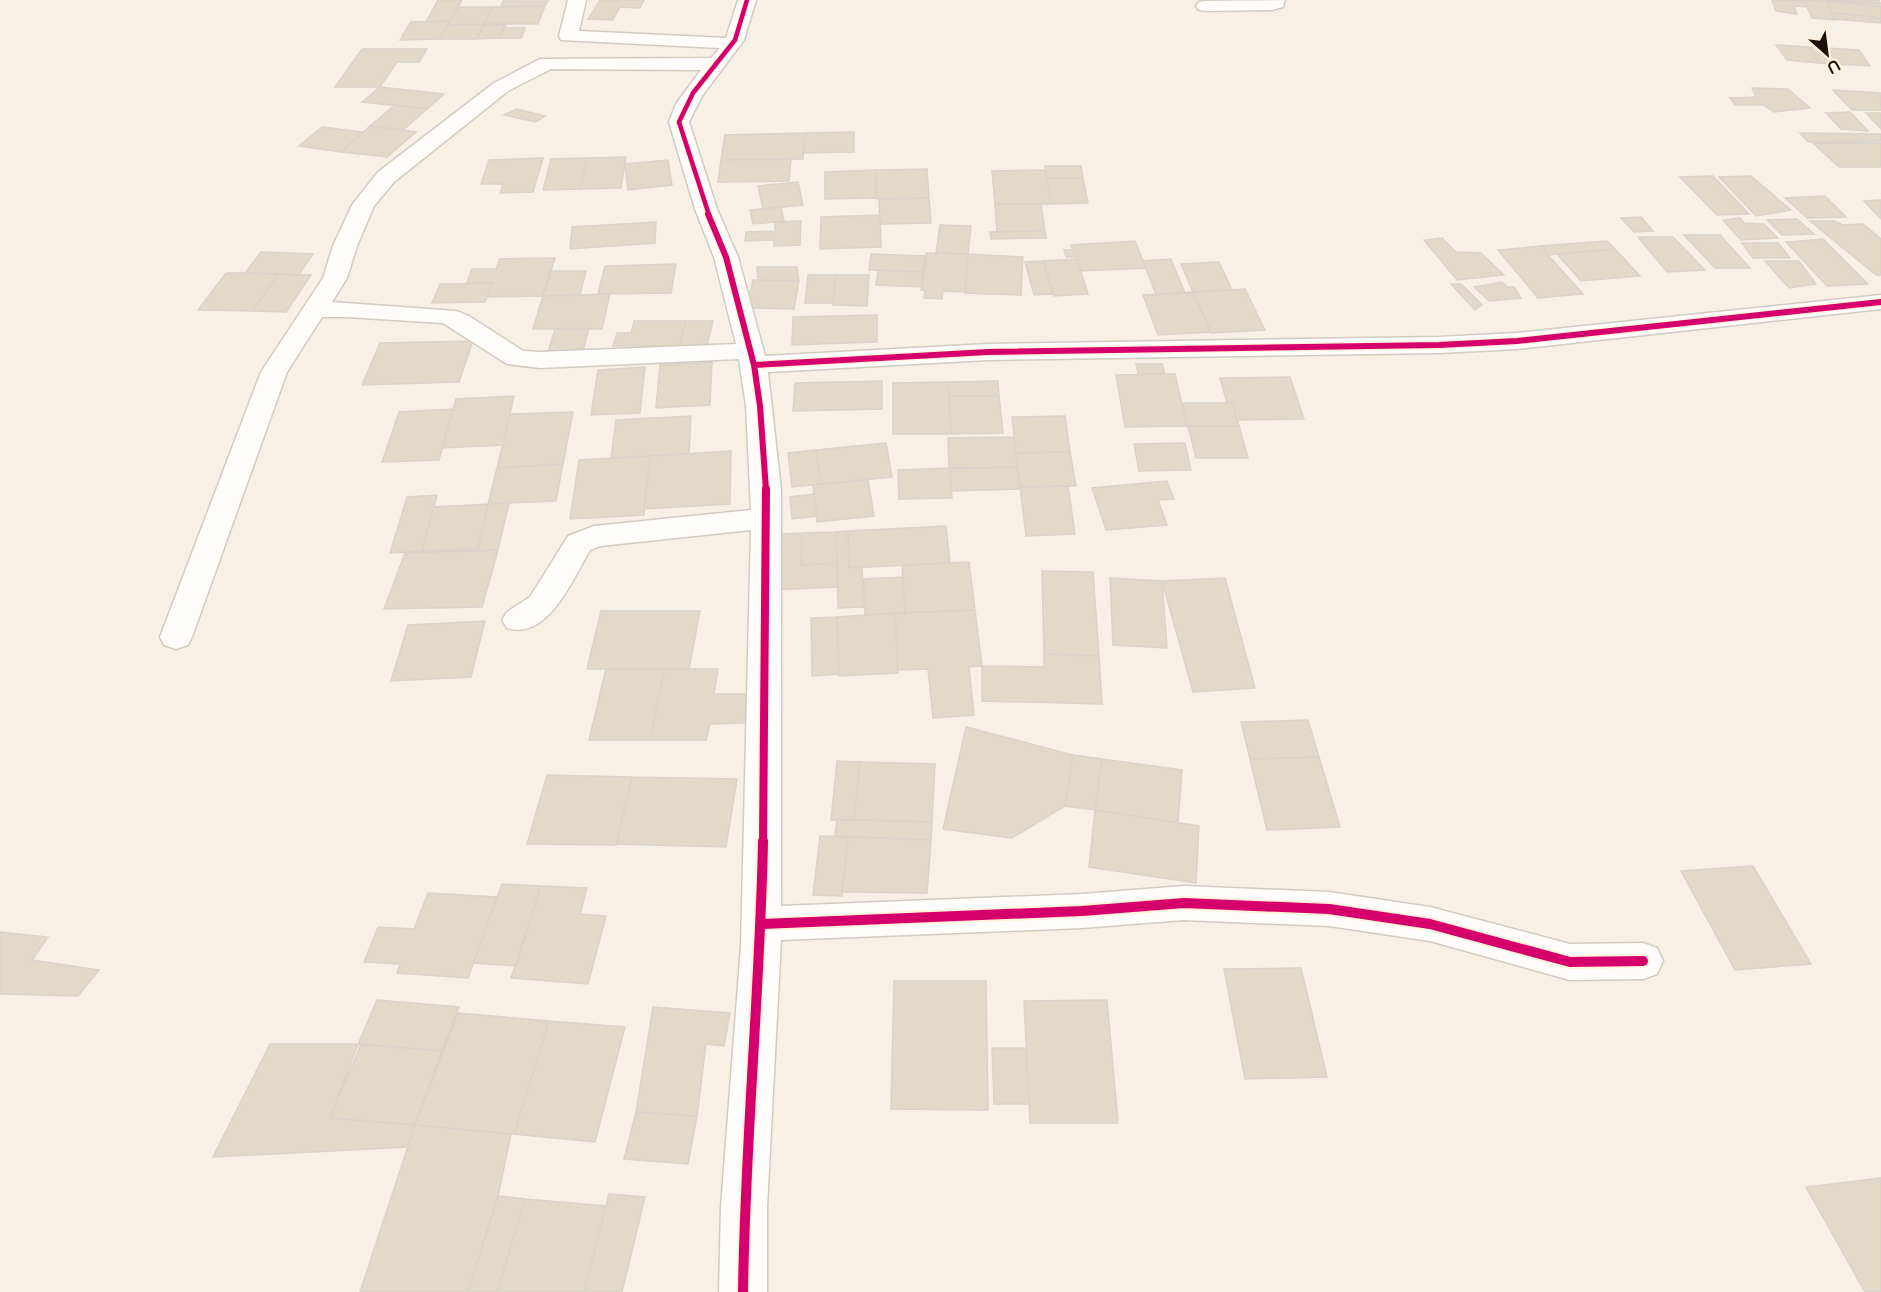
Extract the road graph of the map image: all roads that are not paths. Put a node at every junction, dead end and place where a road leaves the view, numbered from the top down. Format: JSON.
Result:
{"nodes":[{"id":1,"x":577,"y":0,"type":"edge"},
{"id":2,"x":747,"y":0,"type":"edge"},
{"id":3,"x":1276,"y":0,"type":"edge"},
{"id":4,"x":1205,"y":6,"type":"dead end"},
{"id":5,"x":567,"y":36,"type":"junction"},
{"id":6,"x":734,"y":43,"type":"junction"},
{"id":7,"x":547,"y":63,"type":"junction"},
{"id":8,"x":716,"y":64,"type":"junction"},
{"id":9,"x":1881,"y":302,"type":"edge"},
{"id":10,"x":315,"y":310,"type":"junction"},
{"id":11,"x":753,"y":358,"type":"junction"},
{"id":12,"x":765,"y":519,"type":"junction"},
{"id":13,"x":518,"y":620,"type":"dead end"},
{"id":14,"x":176,"y":637,"type":"dead end"},
{"id":15,"x":762,"y":924,"type":"junction"},
{"id":16,"x":1642,"y":961,"type":"dead end"},
{"id":17,"x":743,"y":1292,"type":"edge"}],
"edges":[{"from":1,"to":5,"type":"street"},
{"from":2,"to":6,"type":"street"},
{"from":3,"to":4,"type":"street"},
{"from":5,"to":6,"type":"street"},
{"from":5,"to":7,"type":"street"},
{"from":6,"to":8,"type":"street"},
{"from":7,"to":8,"type":"street"},
{"from":7,"to":10,"type":"street"},
{"from":8,"to":11,"type":"street"},
{"from":9,"to":11,"type":"street"},
{"from":10,"to":11,"type":"street"},
{"from":10,"to":14,"type":"street"},
{"from":11,"to":12,"type":"street"},
{"from":12,"to":13,"type":"street"},
{"from":12,"to":15,"type":"street"},
{"from":15,"to":16,"type":"street"},
{"from":15,"to":17,"type":"street"}]}
